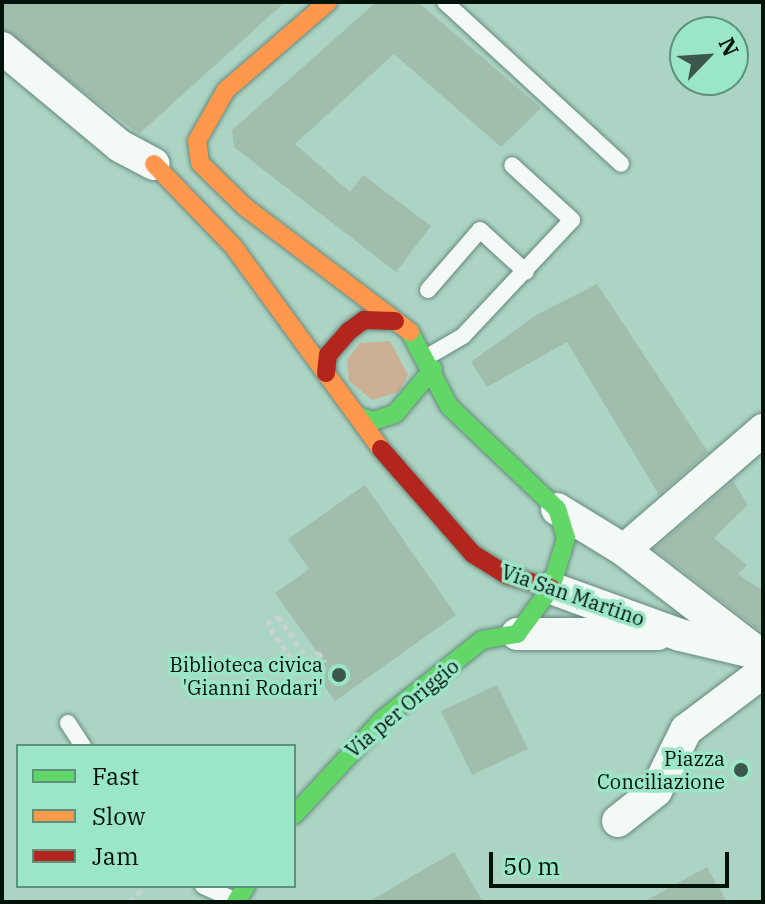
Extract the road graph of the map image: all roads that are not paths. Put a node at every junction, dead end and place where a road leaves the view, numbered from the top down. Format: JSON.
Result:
{"nodes":[{"id":1,"x":328,"y":2,"type":"edge"},
{"id":2,"x":445,"y":2,"type":"edge"},
{"id":3,"x":2,"y":48,"type":"edge"},
{"id":4,"x":226,"y":90,"type":"junction"},
{"id":5,"x":195,"y":104,"type":"dead end"},
{"id":6,"x":157,"y":154,"type":"junction"},
{"id":7,"x":621,"y":164,"type":"dead end"},
{"id":8,"x":512,"y":165,"type":"dead end"},
{"id":9,"x":217,"y":184,"type":"junction"},
{"id":10,"x":526,"y":272,"type":"junction"},
{"id":11,"x":428,"y":290,"type":"dead end"},
{"id":12,"x":395,"y":321,"type":"junction"},
{"id":13,"x":430,"y":363,"type":"junction"},
{"id":14,"x":326,"y":373,"type":"junction"},
{"id":15,"x":358,"y":416,"type":"junction"},
{"id":16,"x":763,"y":430,"type":"edge"},
{"id":17,"x":557,"y":509,"type":"junction"},
{"id":18,"x":624,"y":550,"type":"junction"},
{"id":19,"x":473,"y":554,"type":"junction"},
{"id":20,"x":551,"y":588,"type":"junction"},
{"id":21,"x":490,"y":593,"type":"dead end"},
{"id":22,"x":486,"y":615,"type":"dead end"},
{"id":23,"x":517,"y":634,"type":"junction"},
{"id":24,"x":680,"y":635,"type":"junction"},
{"id":25,"x":482,"y":640,"type":"junction"},
{"id":26,"x":761,"y":661,"type":"edge"},
{"id":27,"x":68,"y":723,"type":"dead end"},
{"id":28,"x":82,"y":744,"type":"edge"},
{"id":29,"x":296,"y":813,"type":"edge"},
{"id":30,"x":618,"y":821,"type":"dead end"},
{"id":31,"x":210,"y":888,"type":"edge"},
{"id":32,"x":240,"y":896,"type":"edge"}],
"edges":[{"from":1,"to":4,"type":"street"},
{"from":2,"to":7,"type":"lane"},
{"from":3,"to":6,"type":"street","name":"Via San Martino"},
{"from":4,"to":5,"type":"street"},
{"from":4,"to":9,"type":"street","name":"Via San Martino"},
{"from":6,"to":9,"type":"street","name":"Via San Martino"},
{"from":6,"to":14,"type":"street","name":"Via San Martino"},
{"from":8,"to":10,"type":"lane"},
{"from":9,"to":12,"type":"street","name":"Via San Martino"},
{"from":10,"to":11,"type":"lane"},
{"from":10,"to":13,"type":"lane"},
{"from":12,"to":13,"type":"street","name":"Via San Martino"},
{"from":12,"to":14,"type":"street"},
{"from":13,"to":15,"type":"street"},
{"from":13,"to":17,"type":"street","name":"Via San Martino"},
{"from":14,"to":15,"type":"street","name":"Via San Martino"},
{"from":15,"to":19,"type":"street","name":"Via San Martino"},
{"from":16,"to":18,"type":"street"},
{"from":17,"to":18,"type":"street"},
{"from":17,"to":20,"type":"street"},
{"from":18,"to":26,"type":"street"},
{"from":19,"to":20,"type":"street","name":"Via San Martino"},
{"from":19,"to":21,"type":"street"},
{"from":20,"to":23,"type":"street"},
{"from":20,"to":24,"type":"street","name":"Via San Martino"},
{"from":22,"to":25,"type":"street"},
{"from":23,"to":24,"type":"street"},
{"from":23,"to":25,"type":"street"},
{"from":24,"to":26,"type":"street","name":"Via San Martino"},
{"from":25,"to":29,"type":"street","name":"Via per Origgio"},
{"from":26,"to":30,"type":"street"},
{"from":27,"to":28,"type":"lane"},
{"from":31,"to":32,"type":"lane"}]}
